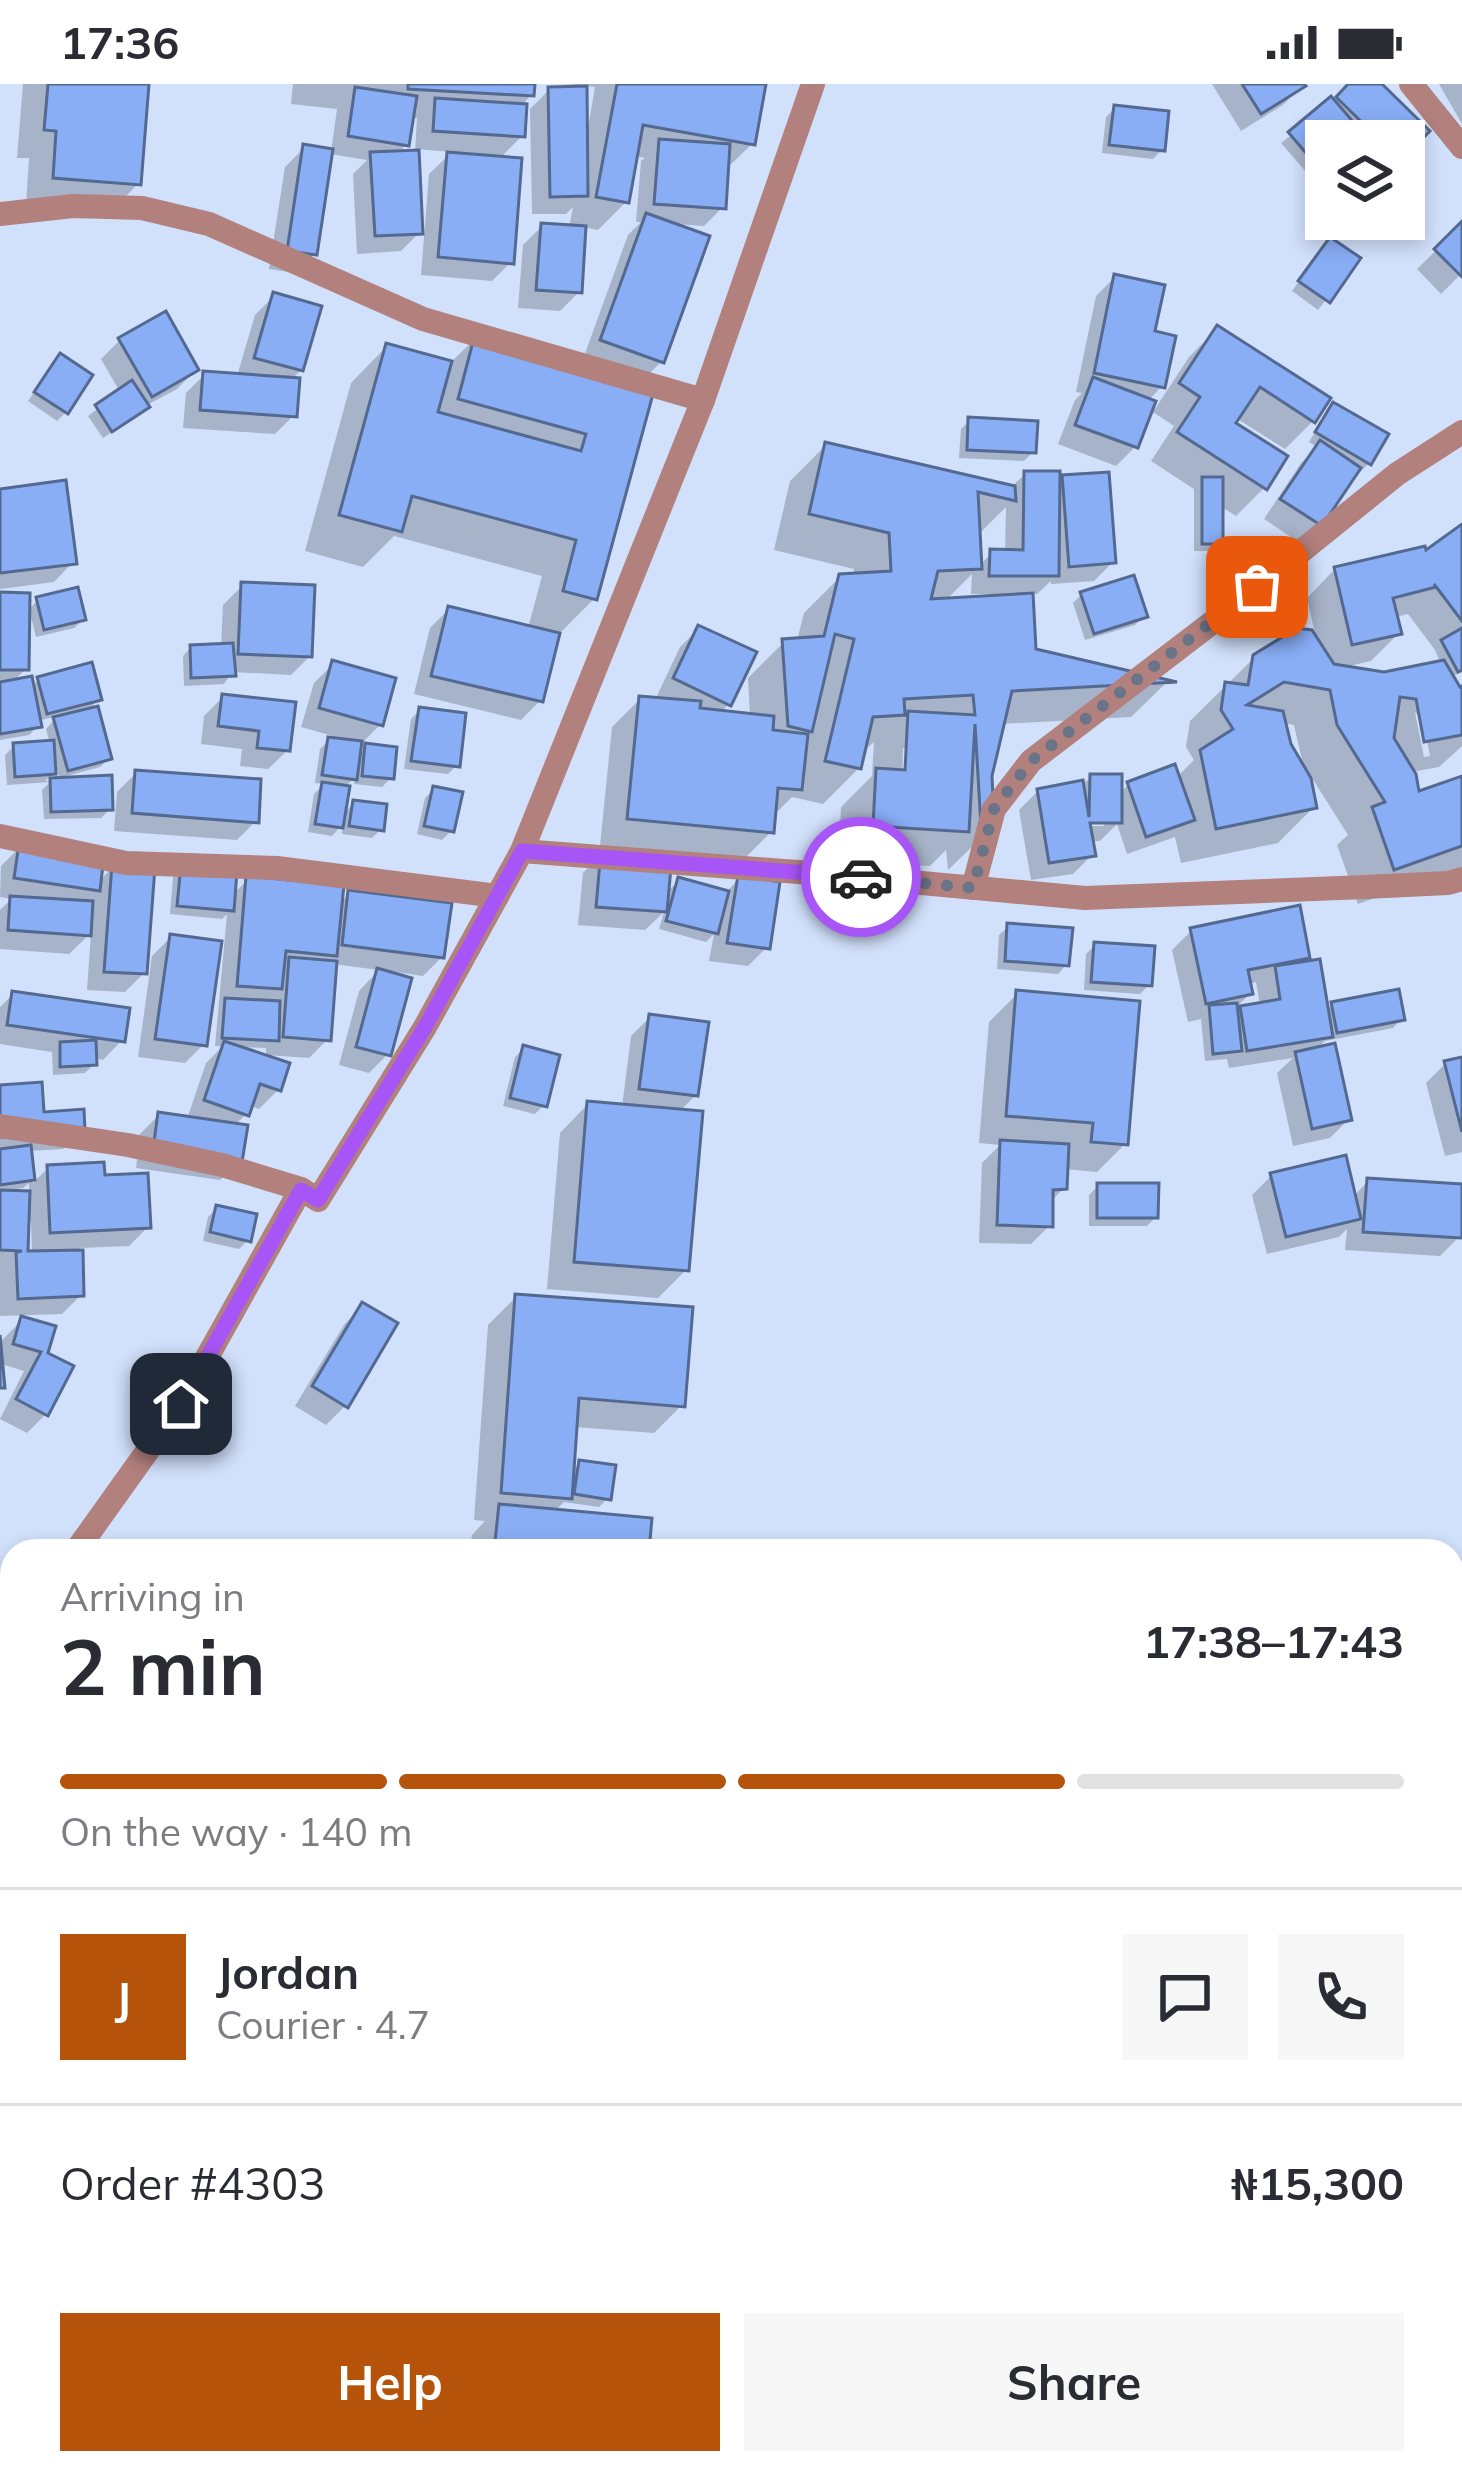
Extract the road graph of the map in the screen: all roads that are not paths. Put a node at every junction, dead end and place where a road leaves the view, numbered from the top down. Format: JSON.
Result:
{"nodes":[{"id":1,"x":813,"y":84,"type":"edge"},
{"id":2,"x":1412,"y":84,"type":"edge"},
{"id":3,"x":1462,"y":147,"type":"edge"},
{"id":4,"x":0,"y":214,"type":"edge"},
{"id":5,"x":703,"y":400,"type":"junction"},
{"id":6,"x":1462,"y":433,"type":"edge"},
{"id":7,"x":0,"y":836,"type":"edge"},
{"id":8,"x":522,"y":851,"type":"junction"},
{"id":9,"x":1462,"y":879,"type":"edge"},
{"id":10,"x":973,"y":888,"type":"junction"},
{"id":11,"x":496,"y":896,"type":"junction"},
{"id":12,"x":0,"y":1126,"type":"edge"},
{"id":13,"x":301,"y":1190,"type":"junction"},
{"id":14,"x":85,"y":1539,"type":"edge"}],
"edges":[{"from":1,"to":5,"type":"street"},
{"from":2,"to":3,"type":"street"},
{"from":4,"to":5,"type":"street"},
{"from":5,"to":8,"type":"street"},
{"from":6,"to":10,"type":"street"},
{"from":7,"to":11,"type":"street"},
{"from":8,"to":10,"type":"street"},
{"from":8,"to":11,"type":"street"},
{"from":9,"to":10,"type":"street"},
{"from":11,"to":13,"type":"street"},
{"from":12,"to":13,"type":"street"},
{"from":13,"to":14,"type":"street"}]}
